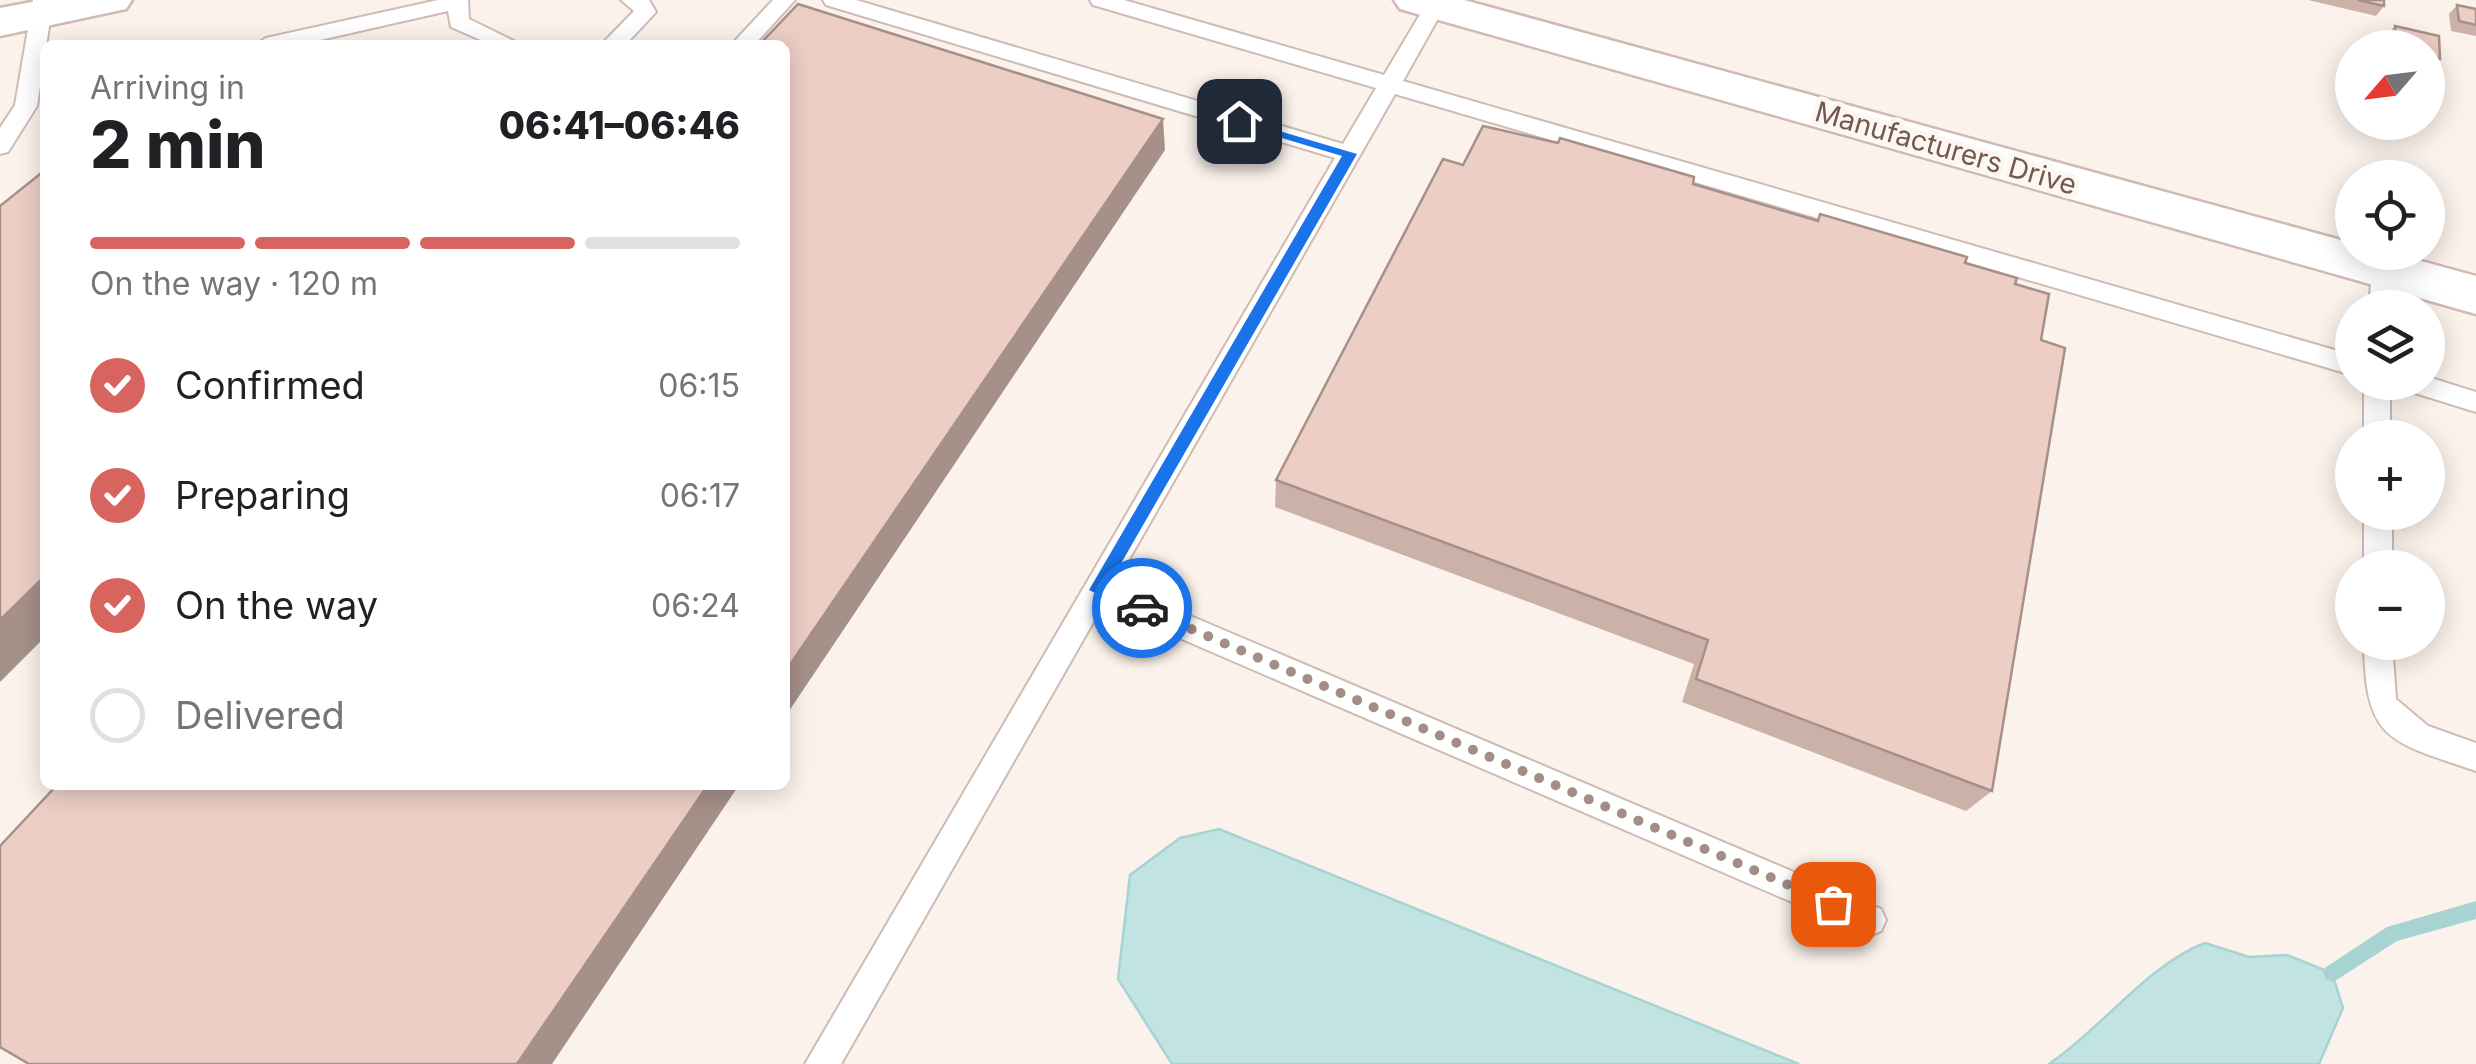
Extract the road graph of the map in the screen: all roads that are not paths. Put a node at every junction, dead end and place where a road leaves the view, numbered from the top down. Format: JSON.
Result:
{"nodes":[{"id":1,"x":111,"y":0,"type":"edge"},
{"id":2,"x":631,"y":0,"type":"edge"},
{"id":3,"x":785,"y":0,"type":"edge"},
{"id":4,"x":833,"y":0,"type":"edge"},
{"id":5,"x":1100,"y":0,"type":"edge"},
{"id":6,"x":463,"y":1,"type":"edge"},
{"id":7,"x":1425,"y":3,"type":"edge"},
{"id":8,"x":42,"y":7,"type":"edge"},
{"id":9,"x":0,"y":22,"type":"edge"},
{"id":10,"x":288,"y":40,"type":"edge"},
{"id":11,"x":499,"y":40,"type":"edge"},
{"id":12,"x":617,"y":40,"type":"edge"},
{"id":13,"x":747,"y":40,"type":"edge"},
{"id":14,"x":1390,"y":84,"type":"junction"},
{"id":15,"x":0,"y":146,"type":"edge"},
{"id":16,"x":1350,"y":154,"type":"junction"},
{"id":17,"x":2382,"y":289,"type":"edge"},
{"id":18,"x":2476,"y":296,"type":"edge"},
{"id":19,"x":2335,"y":360,"type":"edge"},
{"id":20,"x":2445,"y":392,"type":"edge"},
{"id":21,"x":2476,"y":402,"type":"edge"},
{"id":22,"x":1098,"y":590,"type":"junction"},
{"id":23,"x":2378,"y":660,"type":"edge"},
{"id":24,"x":2476,"y":757,"type":"edge"},
{"id":25,"x":1870,"y":920,"type":"dead end"},
{"id":26,"x":822,"y":1064,"type":"edge"}],
"edges":[{"from":1,"to":8,"type":"street"},
{"from":2,"to":12,"type":"lane"},
{"from":3,"to":13,"type":"lane"},
{"from":4,"to":16,"type":"lane"},
{"from":5,"to":14,"type":"lane"},
{"from":6,"to":10,"type":"lane"},
{"from":6,"to":11,"type":"lane"},
{"from":7,"to":14,"type":"lane"},
{"from":7,"to":17,"type":"street","name":"Manufacturers Drive"},
{"from":8,"to":9,"type":"street"},
{"from":8,"to":15,"type":"lane"},
{"from":14,"to":16,"type":"lane"},
{"from":14,"to":19,"type":"lane"},
{"from":16,"to":22,"type":"lane"},
{"from":17,"to":18,"type":"street","name":"Manufacturers Drive"},
{"from":20,"to":21,"type":"lane"},
{"from":22,"to":25,"type":"lane"},
{"from":22,"to":26,"type":"lane"},
{"from":23,"to":24,"type":"lane"}]}
